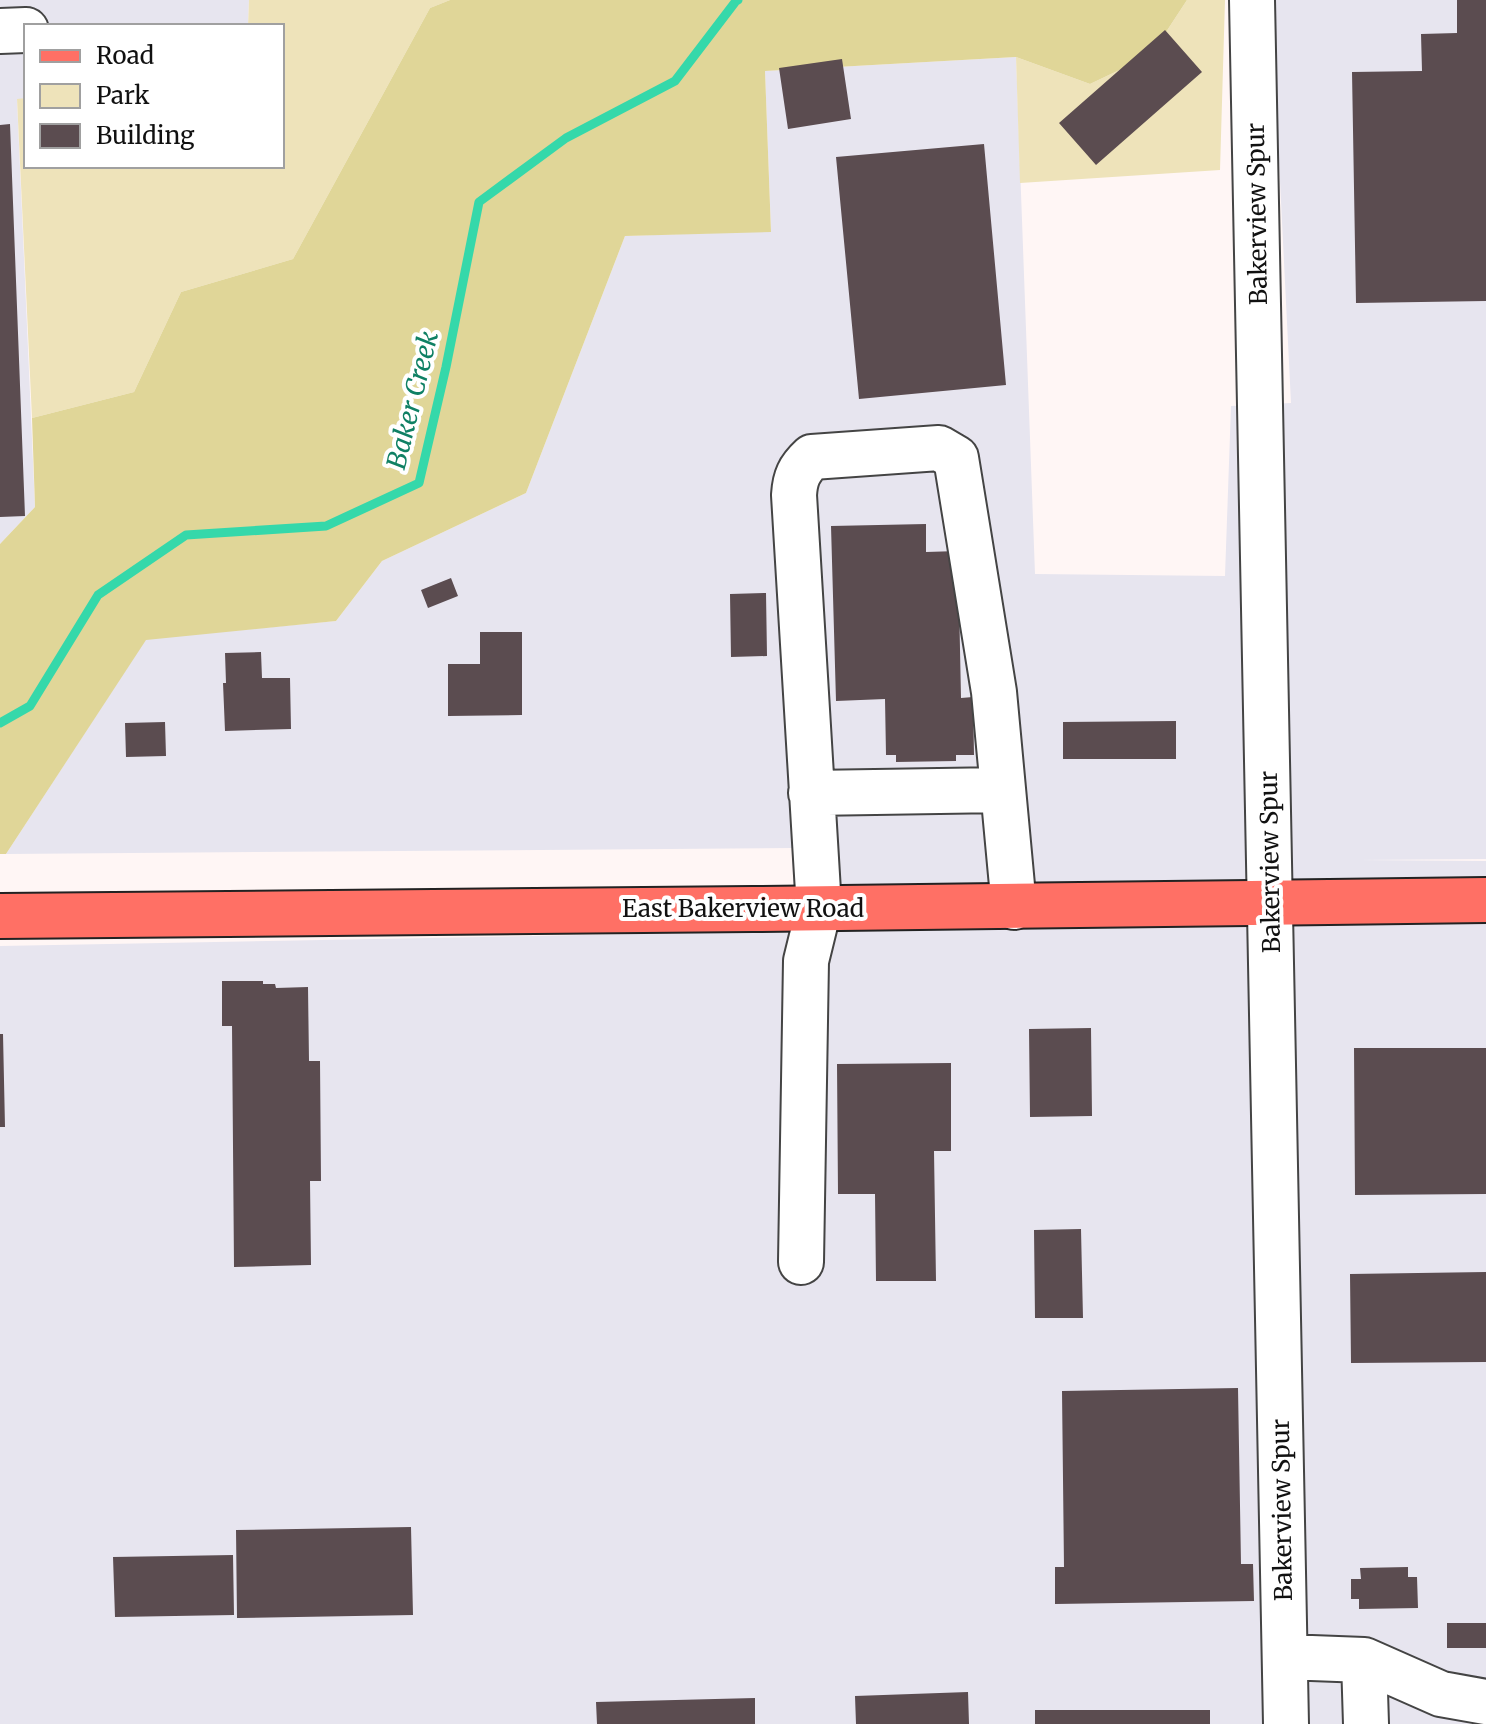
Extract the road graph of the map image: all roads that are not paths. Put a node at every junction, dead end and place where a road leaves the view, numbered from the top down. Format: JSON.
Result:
{"nodes":[{"id":1,"x":1252,"y":0,"type":"edge"},
{"id":2,"x":24,"y":30,"type":"edge"},
{"id":3,"x":0,"y":31,"type":"edge"},
{"id":4,"x":1003,"y":790,"type":"junction"},
{"id":5,"x":811,"y":793,"type":"junction"},
{"id":6,"x":1486,"y":900,"type":"edge"},
{"id":7,"x":1271,"y":905,"type":"junction"},
{"id":8,"x":1014,"y":907,"type":"junction"},
{"id":9,"x":819,"y":908,"type":"junction"},
{"id":10,"x":0,"y":916,"type":"edge"},
{"id":11,"x":801,"y":1262,"type":"dead end"},
{"id":12,"x":1285,"y":1657,"type":"junction"},
{"id":13,"x":1364,"y":1660,"type":"junction"},
{"id":14,"x":1486,"y":1702,"type":"edge"},
{"id":15,"x":1286,"y":1724,"type":"edge"},
{"id":16,"x":1366,"y":1724,"type":"edge"}],
"edges":[{"from":1,"to":7,"type":"street","name":"Bakerview Spur"},
{"from":2,"to":3,"type":"street"},
{"from":4,"to":5,"type":"street"},
{"from":4,"to":5,"type":"street"},
{"from":4,"to":8,"type":"street"},
{"from":5,"to":9,"type":"street"},
{"from":6,"to":7,"type":"main road","name":"East Bakerview Road"},
{"from":7,"to":8,"type":"main road","name":"East Bakerview Road"},
{"from":7,"to":12,"type":"street","name":"Bakerview Spur"},
{"from":8,"to":9,"type":"main road","name":"East Bakerview Road"},
{"from":9,"to":10,"type":"main road","name":"East Bakerview Road"},
{"from":9,"to":11,"type":"street"},
{"from":12,"to":13,"type":"street"},
{"from":12,"to":15,"type":"street","name":"Bakerview Spur"},
{"from":13,"to":14,"type":"street"},
{"from":13,"to":16,"type":"street"}]}
